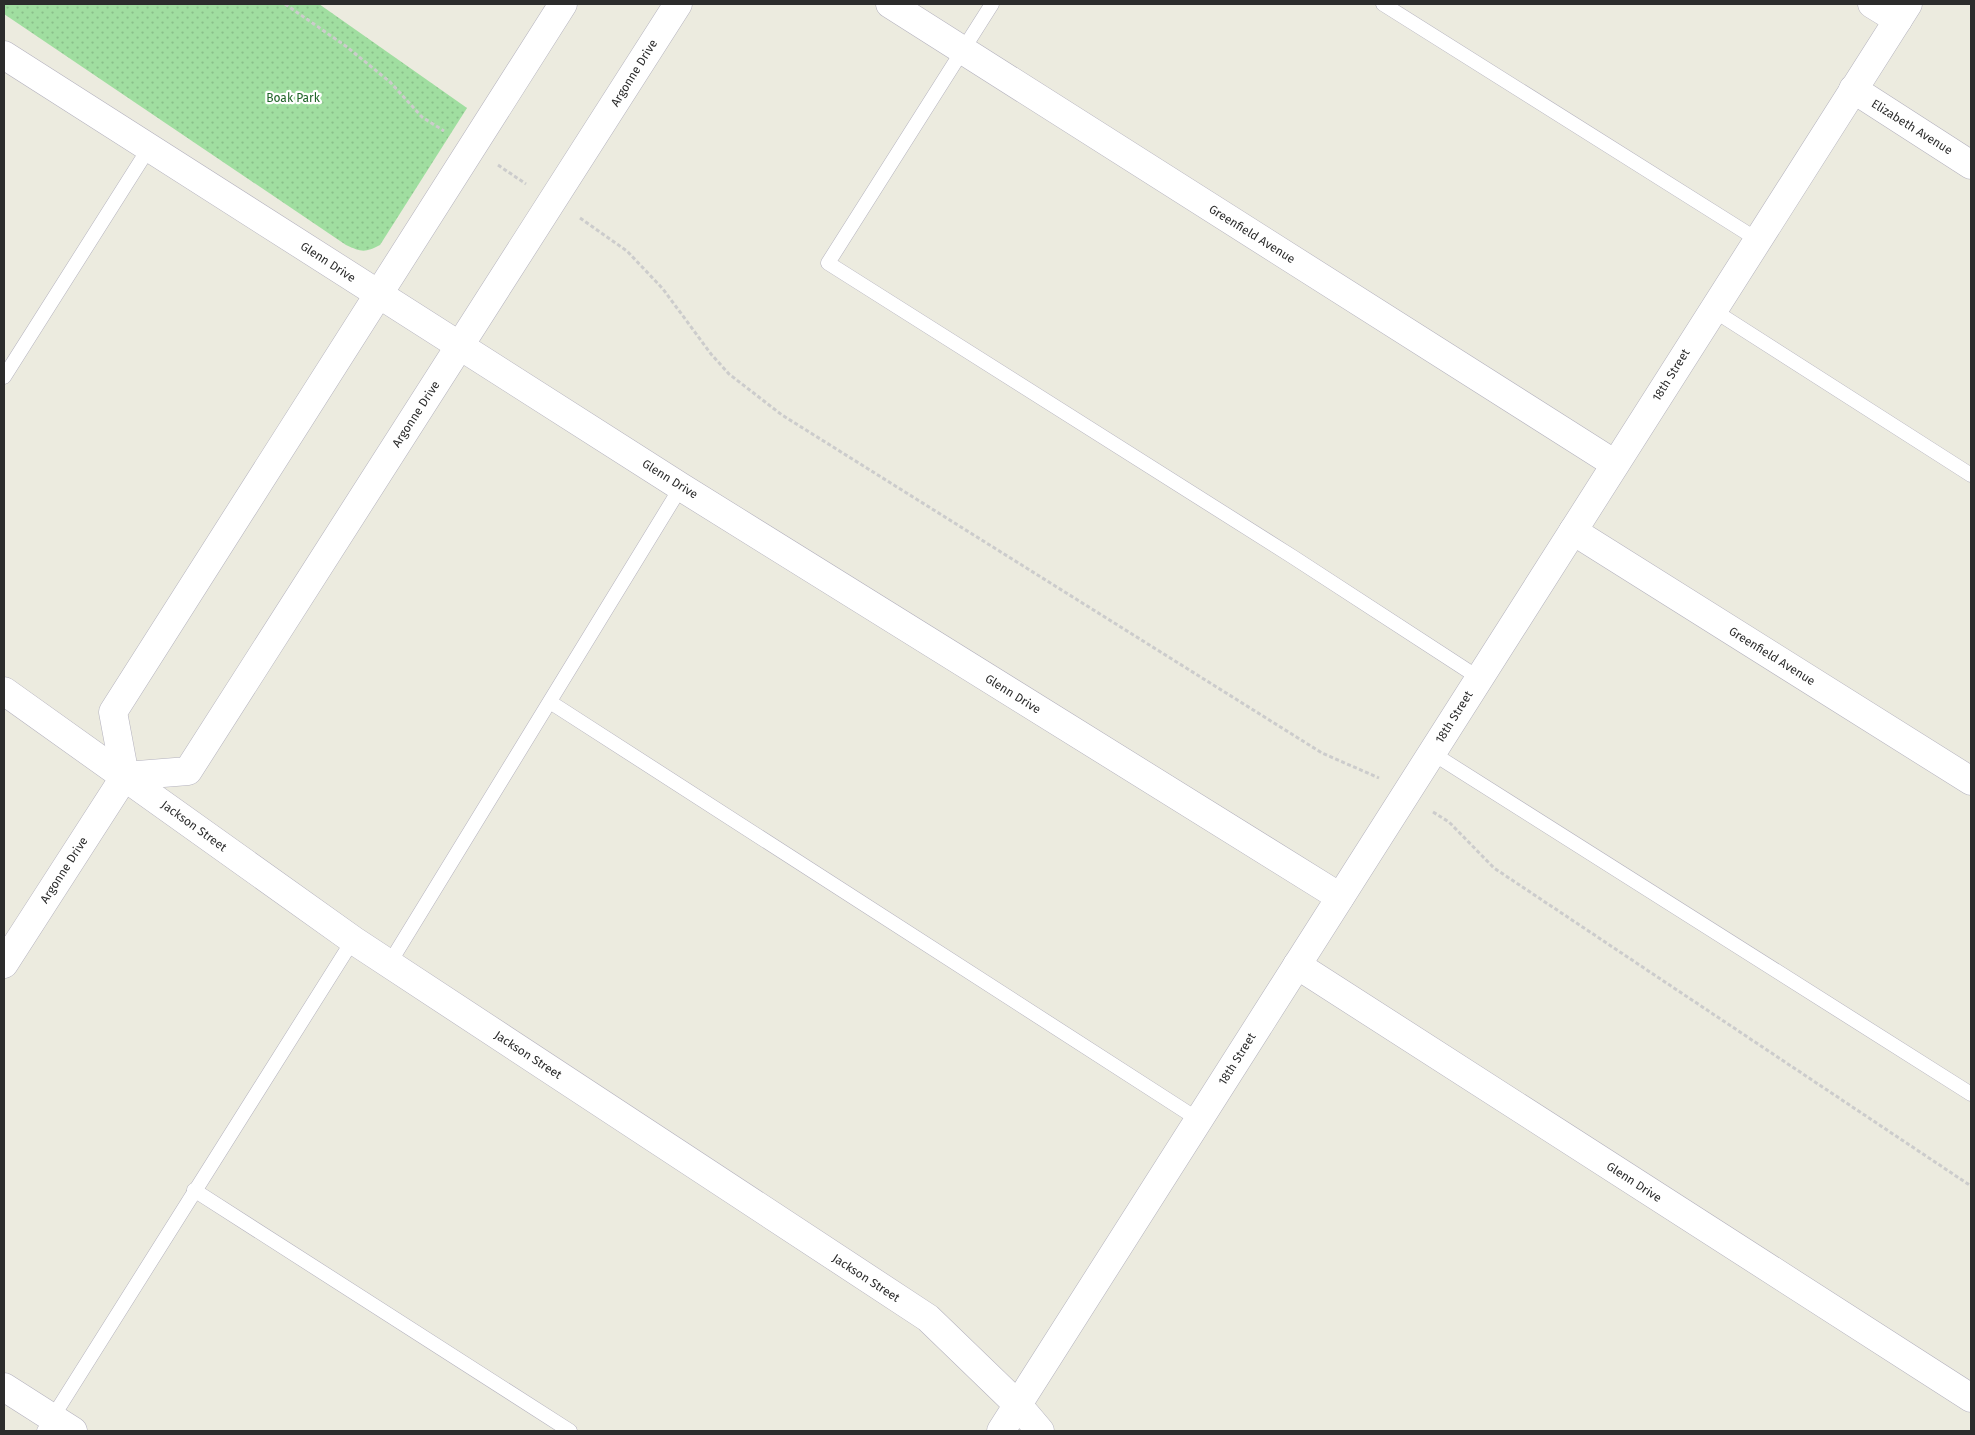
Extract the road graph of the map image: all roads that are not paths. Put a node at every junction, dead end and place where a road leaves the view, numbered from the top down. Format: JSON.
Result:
{"nodes":[{"id":1,"x":562,"y":4,"type":"edge"},
{"id":2,"x":678,"y":4,"type":"edge"},
{"id":3,"x":890,"y":4,"type":"edge"},
{"id":4,"x":992,"y":4,"type":"edge"},
{"id":5,"x":1383,"y":4,"type":"edge"},
{"id":6,"x":1872,"y":4,"type":"edge"},
{"id":7,"x":1903,"y":12,"type":"edge"},
{"id":8,"x":963,"y":50,"type":"junction"},
{"id":9,"x":4,"y":55,"type":"edge"},
{"id":10,"x":1853,"y":89,"type":"junction"},
{"id":11,"x":149,"y":148,"type":"junction"},
{"id":12,"x":1971,"y":164,"type":"edge"},
{"id":13,"x":1758,"y":240,"type":"junction"},
{"id":14,"x":378,"y":294,"type":"junction"},
{"id":15,"x":1713,"y":310,"type":"junction"},
{"id":16,"x":460,"y":346,"type":"junction"},
{"id":17,"x":5,"y":372,"type":"edge"},
{"id":18,"x":1615,"y":464,"type":"junction"},
{"id":19,"x":1971,"y":474,"type":"edge"},
{"id":20,"x":681,"y":486,"type":"junction"},
{"id":21,"x":1573,"y":530,"type":"junction"},
{"id":22,"x":1479,"y":678,"type":"junction"},
{"id":23,"x":4,"y":691,"type":"edge"},
{"id":24,"x":550,"y":702,"type":"junction"},
{"id":25,"x":1432,"y":753,"type":"junction"},
{"id":26,"x":124,"y":776,"type":"junction"},
{"id":27,"x":1971,"y":781,"type":"edge"},
{"id":28,"x":1340,"y":897,"type":"junction"},
{"id":29,"x":353,"y":940,"type":"junction"},
{"id":30,"x":4,"y":964,"type":"edge"},
{"id":31,"x":389,"y":964,"type":"junction"},
{"id":32,"x":1297,"y":965,"type":"junction"},
{"id":33,"x":1971,"y":1094,"type":"edge"},
{"id":34,"x":1199,"y":1120,"type":"junction"},
{"id":35,"x":194,"y":1190,"type":"junction"},
{"id":36,"x":4,"y":1387,"type":"edge"},
{"id":37,"x":1971,"y":1398,"type":"edge"},
{"id":38,"x":1018,"y":1405,"type":"junction"},
{"id":39,"x":56,"y":1427,"type":"edge"},
{"id":40,"x":570,"y":1431,"type":"edge"},
{"id":41,"x":1001,"y":1431,"type":"edge"},
{"id":42,"x":1040,"y":1431,"type":"edge"}],
"edges":[{"from":1,"to":14,"type":"street"},
{"from":2,"to":16,"type":"street","name":"Argonne Drive"},
{"from":3,"to":8,"type":"street","name":"Greenfield Avenue"},
{"from":4,"to":8,"type":"lane"},
{"from":5,"to":13,"type":"lane"},
{"from":6,"to":7,"type":"street"},
{"from":7,"to":10,"type":"street","name":"18th Street"},
{"from":8,"to":18,"type":"street","name":"Greenfield Avenue"},
{"from":8,"to":22,"type":"lane"},
{"from":9,"to":11,"type":"street","name":"Glenn Drive"},
{"from":10,"to":12,"type":"street","name":"Elizabeth Avenue"},
{"from":10,"to":13,"type":"street","name":"18th Street"},
{"from":11,"to":14,"type":"street","name":"Glenn Drive"},
{"from":11,"to":17,"type":"lane"},
{"from":13,"to":15,"type":"street","name":"18th Street"},
{"from":14,"to":16,"type":"street","name":"Glenn Drive"},
{"from":14,"to":26,"type":"street"},
{"from":15,"to":18,"type":"street","name":"18th Street"},
{"from":15,"to":19,"type":"lane"},
{"from":16,"to":20,"type":"street","name":"Glenn Drive"},
{"from":16,"to":26,"type":"street","name":"Argonne Drive"},
{"from":18,"to":21,"type":"street","name":"18th Street"},
{"from":20,"to":24,"type":"lane"},
{"from":20,"to":28,"type":"street","name":"Glenn Drive"},
{"from":21,"to":22,"type":"street","name":"18th Street"},
{"from":21,"to":27,"type":"street","name":"Greenfield Avenue"},
{"from":22,"to":25,"type":"street","name":"18th Street"},
{"from":23,"to":26,"type":"street","name":"Jackson Street"},
{"from":24,"to":31,"type":"lane"},
{"from":24,"to":34,"type":"lane"},
{"from":25,"to":28,"type":"street","name":"18th Street"},
{"from":25,"to":33,"type":"lane"},
{"from":26,"to":29,"type":"street","name":"Jackson Street"},
{"from":26,"to":30,"type":"street","name":"Argonne Drive"},
{"from":28,"to":32,"type":"street","name":"18th Street"},
{"from":29,"to":31,"type":"street","name":"Jackson Street"},
{"from":29,"to":35,"type":"lane"},
{"from":31,"to":38,"type":"street","name":"Jackson Street"},
{"from":32,"to":34,"type":"street","name":"18th Street"},
{"from":32,"to":37,"type":"street","name":"Glenn Drive"},
{"from":34,"to":38,"type":"street","name":"18th Street"},
{"from":35,"to":39,"type":"lane"},
{"from":35,"to":40,"type":"lane"},
{"from":36,"to":39,"type":"street"},
{"from":38,"to":41,"type":"street","name":"18th Street"},
{"from":38,"to":42,"type":"street","name":"Jackson Street"}]}
